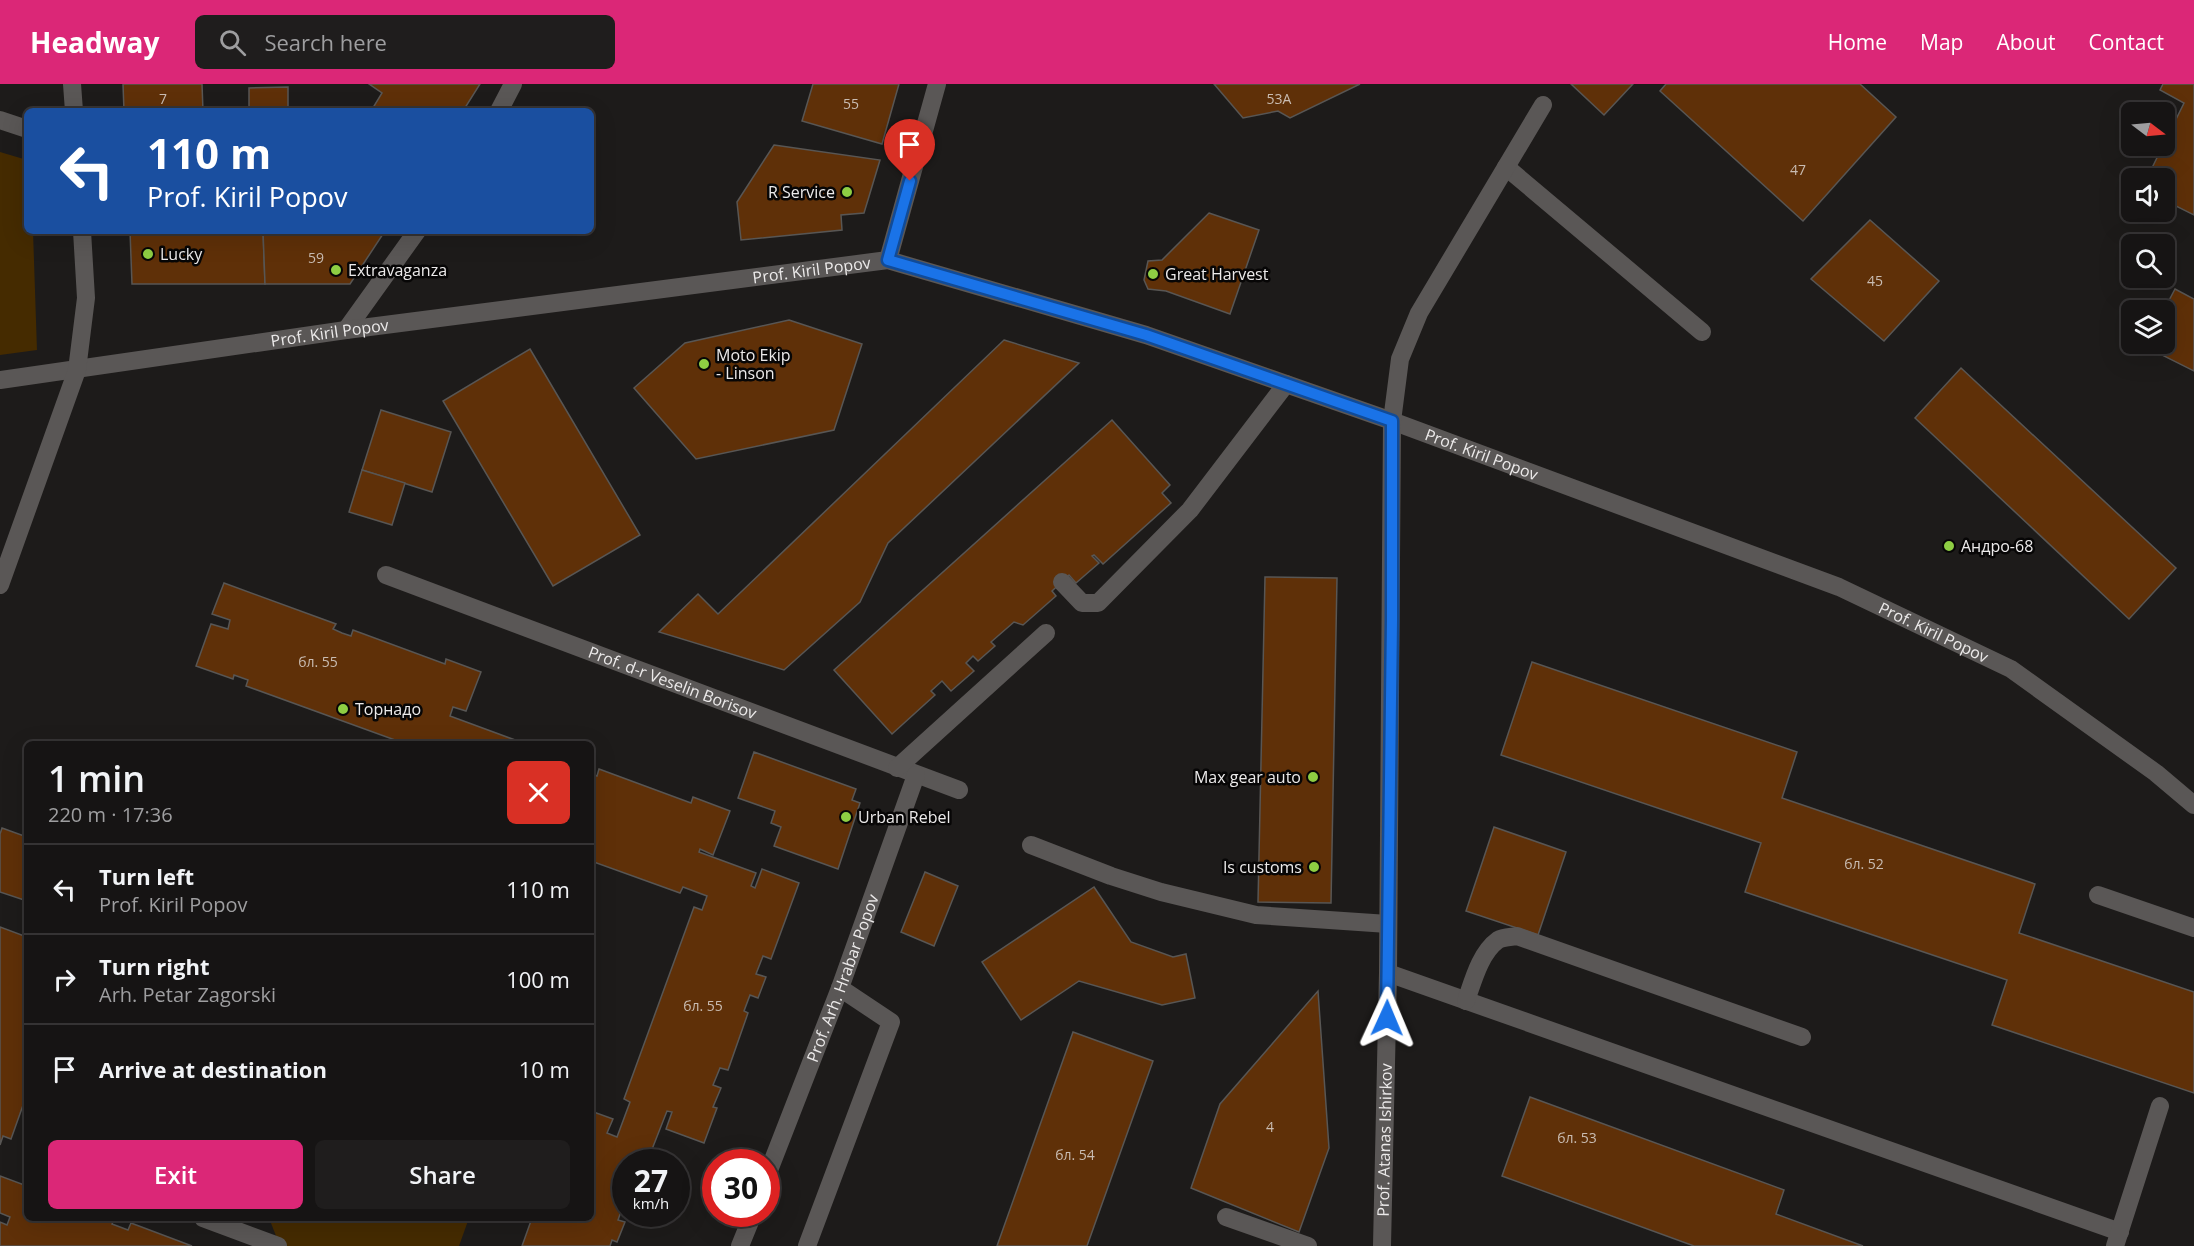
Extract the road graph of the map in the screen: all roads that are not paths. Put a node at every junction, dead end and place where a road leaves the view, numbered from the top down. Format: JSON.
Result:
{"nodes":[{"id":1,"x":72,"y":84,"type":"edge"},
{"id":2,"x":513,"y":84,"type":"edge"},
{"id":3,"x":937,"y":84,"type":"edge"},
{"id":4,"x":1543,"y":105,"type":"dead end"},
{"id":5,"x":74,"y":108,"type":"edge"},
{"id":6,"x":501,"y":108,"type":"edge"},
{"id":7,"x":0,"y":120,"type":"edge"},
{"id":8,"x":24,"y":128,"type":"edge"},
{"id":9,"x":1506,"y":167,"type":"junction"},
{"id":10,"x":82,"y":234,"type":"edge"},
{"id":11,"x":415,"y":234,"type":"edge"},
{"id":12,"x":888,"y":260,"type":"junction"},
{"id":13,"x":346,"y":330,"type":"junction"},
{"id":14,"x":1702,"y":332,"type":"dead end"},
{"id":15,"x":77,"y":370,"type":"junction"},
{"id":16,"x":0,"y":380,"type":"edge"},
{"id":17,"x":1286,"y":384,"type":"junction"},
{"id":18,"x":1392,"y":421,"type":"junction"},
{"id":19,"x":386,"y":575,"type":"dead end"},
{"id":20,"x":1062,"y":582,"type":"dead end"},
{"id":21,"x":0,"y":585,"type":"edge"},
{"id":22,"x":1046,"y":633,"type":"dead end"},
{"id":23,"x":897,"y":768,"type":"junction"},
{"id":24,"x":916,"y":775,"type":"junction"},
{"id":25,"x":959,"y":790,"type":"dead end"},
{"id":26,"x":2194,"y":805,"type":"edge"},
{"id":27,"x":1031,"y":845,"type":"dead end"},
{"id":28,"x":2098,"y":895,"type":"dead end"},
{"id":29,"x":1388,"y":924,"type":"junction"},
{"id":30,"x":2194,"y":928,"type":"edge"},
{"id":31,"x":1388,"y":973,"type":"junction"},
{"id":32,"x":840,"y":988,"type":"junction"},
{"id":33,"x":1466,"y":1001,"type":"junction"},
{"id":34,"x":1802,"y":1037,"type":"dead end"},
{"id":35,"x":2160,"y":1106,"type":"dead end"},
{"id":36,"x":777,"y":1149,"type":"edge"},
{"id":37,"x":1226,"y":1217,"type":"dead end"},
{"id":38,"x":211,"y":1221,"type":"edge"},
{"id":39,"x":748,"y":1227,"type":"edge"},
{"id":40,"x":2118,"y":1239,"type":"edge"},
{"id":41,"x":278,"y":1246,"type":"edge"},
{"id":42,"x":740,"y":1246,"type":"edge"},
{"id":43,"x":807,"y":1246,"type":"edge"},
{"id":44,"x":1308,"y":1246,"type":"edge"},
{"id":45,"x":1382,"y":1246,"type":"edge"}],
"edges":[{"from":1,"to":5,"type":"street"},
{"from":2,"to":6,"type":"street"},
{"from":3,"to":12,"type":"street"},
{"from":4,"to":9,"type":"street","name":"Prof. Atanas Ishirkov"},
{"from":7,"to":8,"type":"street"},
{"from":9,"to":14,"type":"street"},
{"from":9,"to":18,"type":"street","name":"Prof. Atanas Ishirkov"},
{"from":10,"to":15,"type":"street"},
{"from":11,"to":13,"type":"street"},
{"from":12,"to":13,"type":"street","name":"Prof. Kiril Popov"},
{"from":12,"to":17,"type":"street","name":"Prof. Kiril Popov"},
{"from":13,"to":15,"type":"street","name":"Prof. Kiril Popov"},
{"from":15,"to":16,"type":"street","name":"Prof. Kiril Popov"},
{"from":15,"to":21,"type":"street"},
{"from":17,"to":18,"type":"street","name":"Prof. Kiril Popov"},
{"from":17,"to":20,"type":"street"},
{"from":18,"to":26,"type":"street","name":"Prof. Kiril Popov"},
{"from":18,"to":29,"type":"street","name":"Prof. Atanas Ishirkov"},
{"from":19,"to":23,"type":"street","name":"Prof. d-r Veselin Borisov"},
{"from":22,"to":23,"type":"street"},
{"from":23,"to":24,"type":"street","name":"Prof. d-r Veselin Borisov"},
{"from":24,"to":25,"type":"street","name":"Prof. d-r Veselin Borisov"},
{"from":24,"to":32,"type":"street","name":"Prof. Arh. Hrabar Popov"},
{"from":27,"to":29,"type":"street"},
{"from":28,"to":30,"type":"street"},
{"from":29,"to":31,"type":"street","name":"Prof. Atanas Ishirkov"},
{"from":31,"to":33,"type":"street"},
{"from":31,"to":45,"type":"street","name":"Prof. Atanas Ishirkov"},
{"from":32,"to":36,"type":"street","name":"Prof. Arh. Hrabar Popov"},
{"from":32,"to":43,"type":"street"},
{"from":33,"to":34,"type":"street"},
{"from":33,"to":40,"type":"street"},
{"from":35,"to":40,"type":"street"},
{"from":37,"to":44,"type":"street"},
{"from":38,"to":41,"type":"street"},
{"from":39,"to":42,"type":"street"}]}
